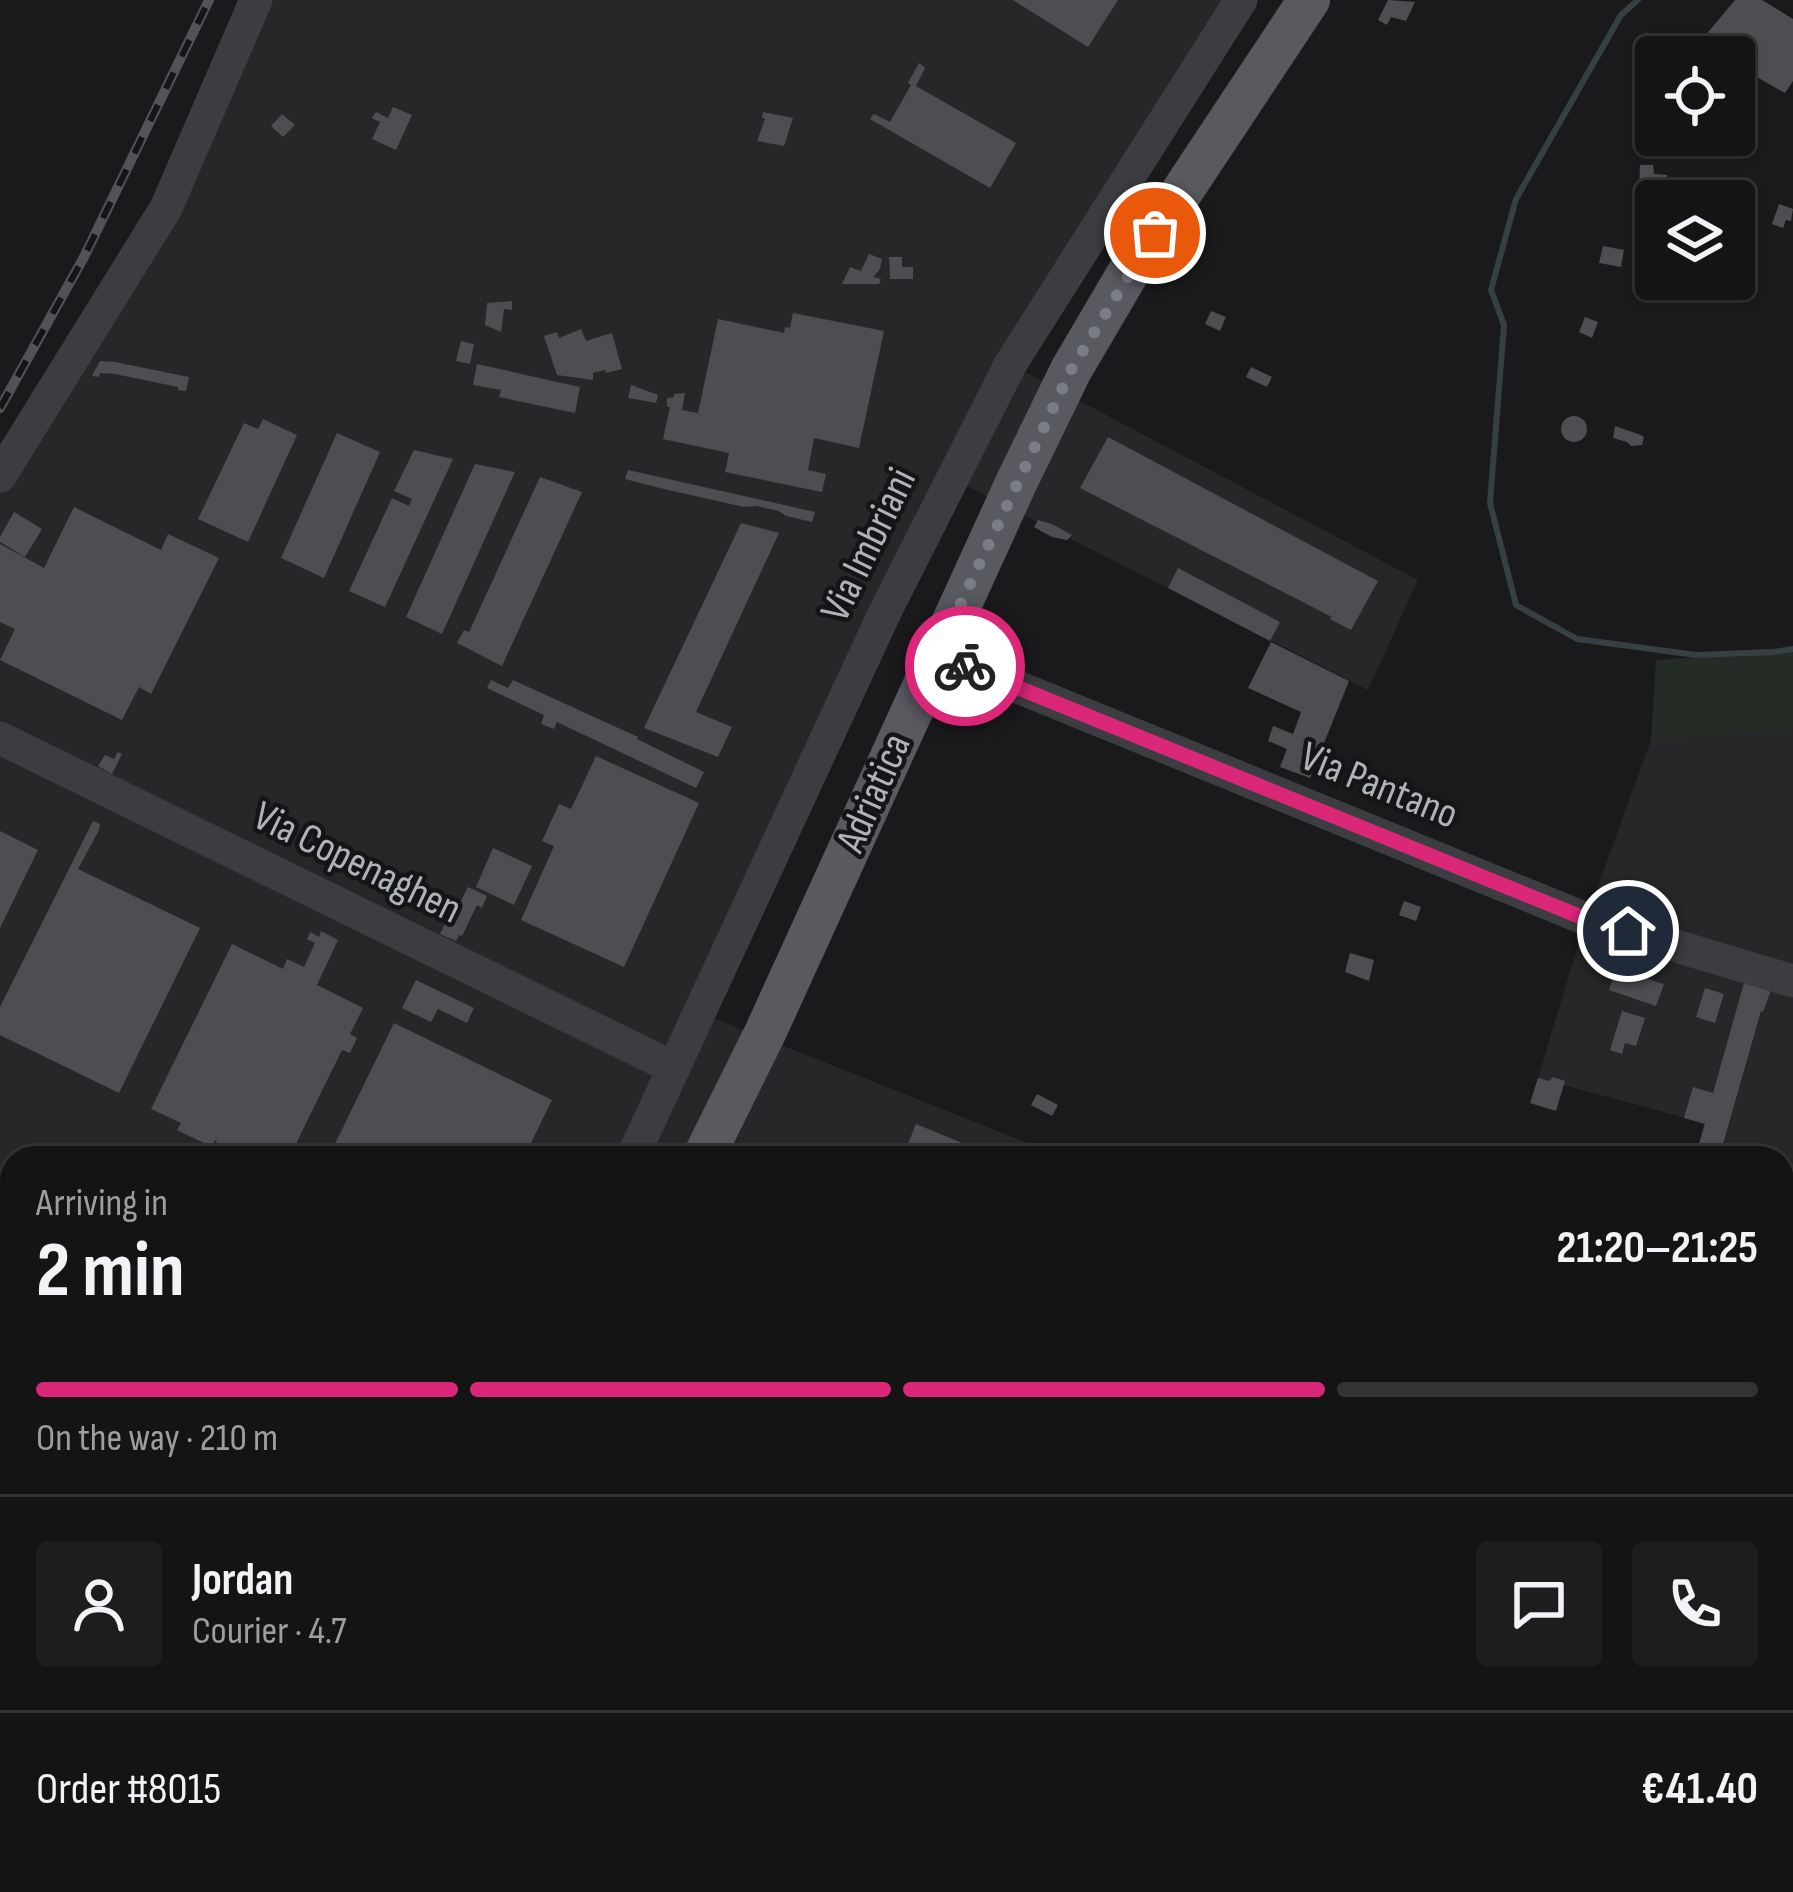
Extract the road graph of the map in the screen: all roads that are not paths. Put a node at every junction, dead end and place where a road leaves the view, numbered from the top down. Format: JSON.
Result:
{"nodes":[{"id":1,"x":256,"y":0,"type":"edge"},
{"id":2,"x":1241,"y":0,"type":"edge"},
{"id":3,"x":1310,"y":0,"type":"edge"},
{"id":4,"x":0,"y":476,"type":"edge"},
{"id":5,"x":937,"y":654,"type":"junction"},
{"id":6,"x":0,"y":738,"type":"edge"},
{"id":7,"x":1793,"y":981,"type":"edge"},
{"id":8,"x":674,"y":1068,"type":"junction"},
{"id":9,"x":638,"y":1146,"type":"edge"},
{"id":10,"x":710,"y":1146,"type":"edge"}],
"edges":[{"from":1,"to":4,"type":"street"},
{"from":2,"to":8,"type":"street","name":"Via Imbriani"},
{"from":3,"to":5,"type":"main road","name":"Adriatica"},
{"from":5,"to":7,"type":"street","name":"Via Pantano"},
{"from":5,"to":10,"type":"main road","name":"Adriatica"},
{"from":6,"to":8,"type":"street","name":"Via Copenaghen"},
{"from":8,"to":9,"type":"street","name":"Via Imbriani"}]}
